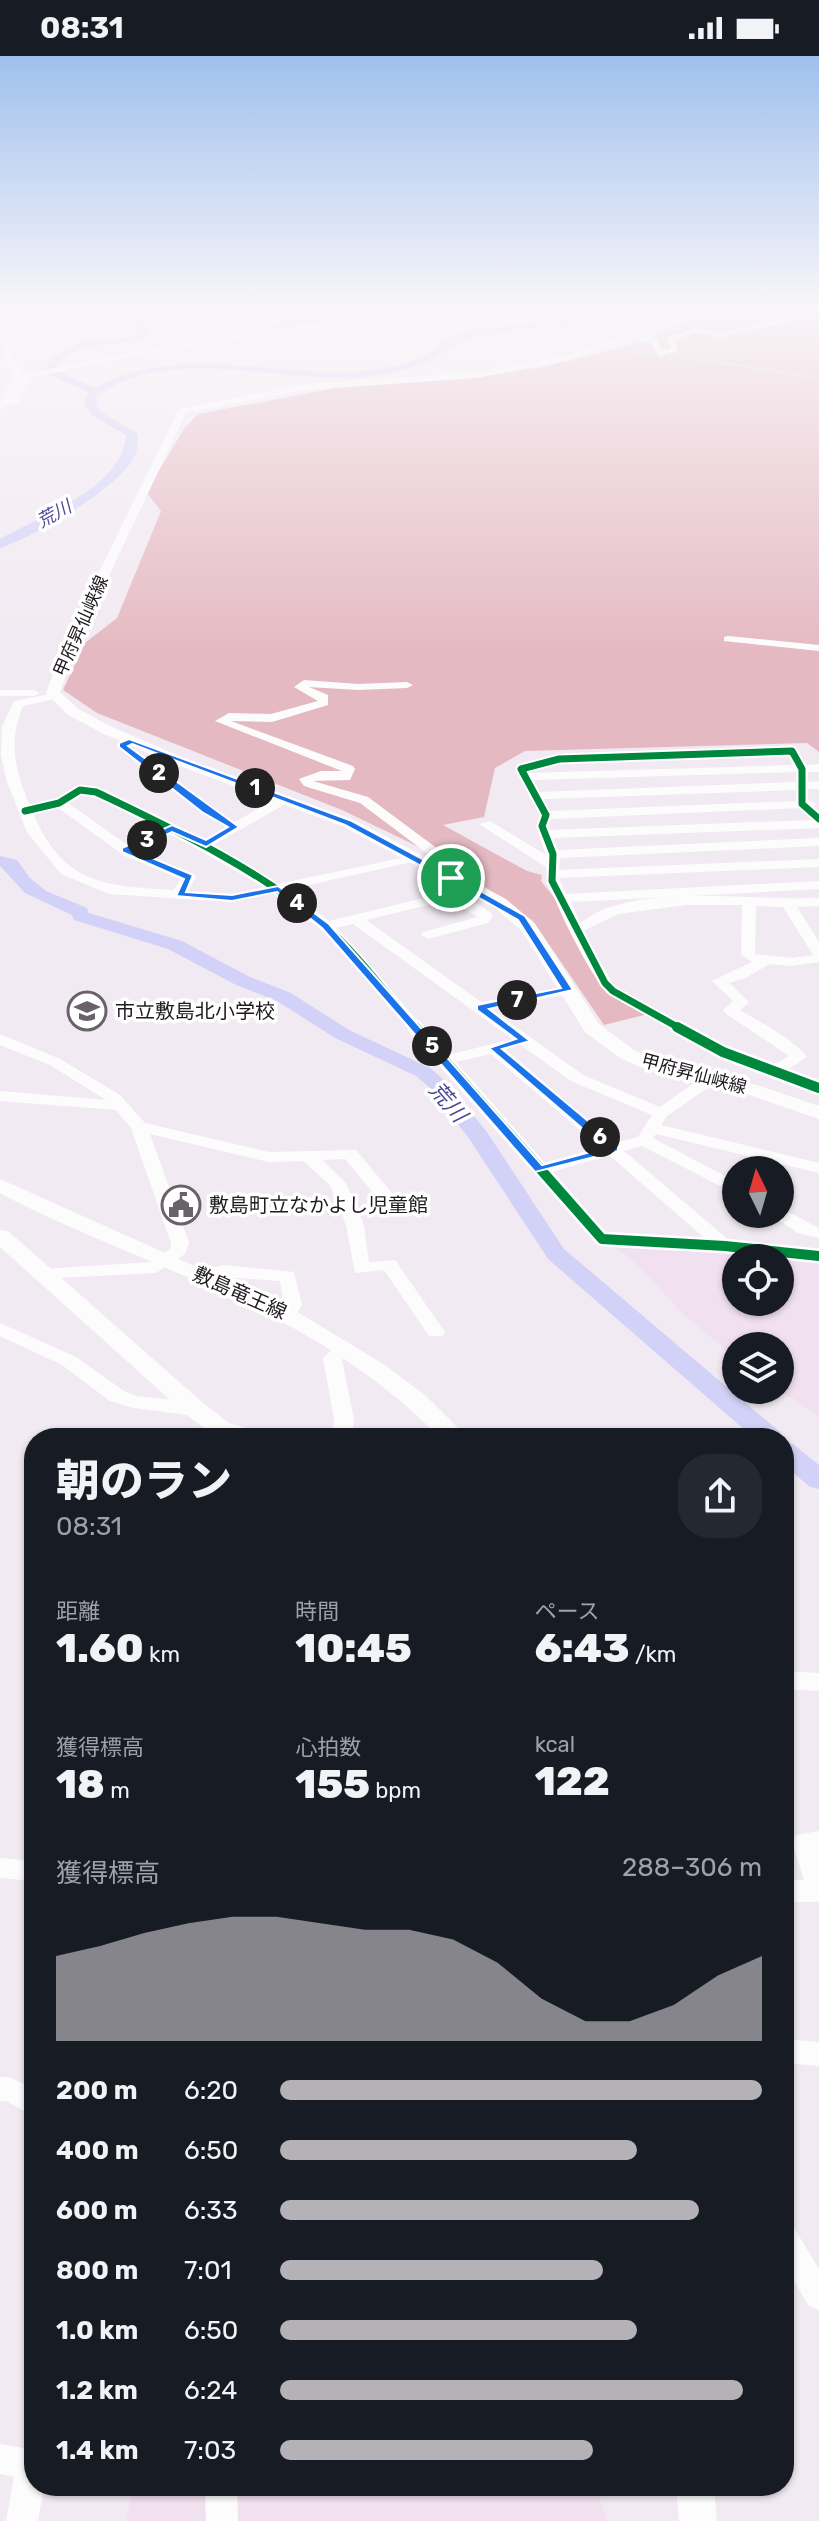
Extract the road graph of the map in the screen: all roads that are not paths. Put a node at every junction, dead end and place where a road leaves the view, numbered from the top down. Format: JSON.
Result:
{"nodes":[{"id":1,"x":174,"y":422,"type":"edge"},
{"id":2,"x":728,"y":639,"type":"dead end"},
{"id":3,"x":819,"y":648,"type":"edge"},
{"id":4,"x":407,"y":685,"type":"dead end"},
{"id":5,"x":0,"y":693,"type":"edge"},
{"id":6,"x":49,"y":694,"type":"junction"},
{"id":7,"x":132,"y":740,"type":"junction"},
{"id":8,"x":644,"y":757,"type":"junction"},
{"id":9,"x":819,"y":768,"type":"edge"},
{"id":10,"x":802,"y":769,"type":"junction"},
{"id":11,"x":649,"y":773,"type":"junction"},
{"id":12,"x":525,"y":777,"type":"junction"},
{"id":13,"x":819,"y":785,"type":"edge"},
{"id":14,"x":800,"y":786,"type":"junction"},
{"id":15,"x":657,"y":791,"type":"junction"},
{"id":16,"x":536,"y":796,"type":"junction"},
{"id":17,"x":285,"y":799,"type":"junction"},
{"id":18,"x":59,"y":803,"type":"junction"},
{"id":19,"x":819,"y":803,"type":"edge"},
{"id":20,"x":802,"y":804,"type":"junction"},
{"id":21,"x":665,"y":810,"type":"junction"},
{"id":22,"x":25,"y":811,"type":"junction"},
{"id":23,"x":546,"y":815,"type":"junction"},
{"id":24,"x":819,"y":821,"type":"edge"},
{"id":25,"x":485,"y":824,"type":"dead end"},
{"id":26,"x":234,"y":827,"type":"junction"},
{"id":27,"x":172,"y":828,"type":"junction"},
{"id":28,"x":673,"y":829,"type":"junction"},
{"id":29,"x":545,"y":834,"type":"junction"},
{"id":30,"x":819,"y":842,"type":"edge"},
{"id":31,"x":206,"y":844,"type":"junction"},
{"id":32,"x":680,"y":848,"type":"junction"},
{"id":33,"x":125,"y":850,"type":"junction"},
{"id":34,"x":415,"y":857,"type":"junction"},
{"id":35,"x":819,"y":863,"type":"edge"},
{"id":36,"x":552,"y":864,"type":"junction"},
{"id":37,"x":688,"y":869,"type":"junction"},
{"id":38,"x":451,"y":878,"type":"junction"},
{"id":39,"x":819,"y":885,"type":"edge"},
{"id":40,"x":278,"y":889,"type":"junction"},
{"id":41,"x":179,"y":894,"type":"junction"},
{"id":42,"x":699,"y":896,"type":"junction"},
{"id":43,"x":563,"y":898,"type":"junction"},
{"id":44,"x":819,"y":902,"type":"edge"},
{"id":45,"x":500,"y":903,"type":"junction"},
{"id":46,"x":749,"y":903,"type":"junction"},
{"id":47,"x":788,"y":904,"type":"junction"},
{"id":48,"x":480,"y":909,"type":"junction"},
{"id":49,"x":355,"y":919,"type":"junction"},
{"id":50,"x":326,"y":926,"type":"junction"},
{"id":51,"x":575,"y":929,"type":"junction"},
{"id":52,"x":428,"y":935,"type":"dead end"},
{"id":53,"x":819,"y":956,"type":"edge"},
{"id":54,"x":765,"y":961,"type":"junction"},
{"id":55,"x":568,"y":990,"type":"junction"},
{"id":56,"x":481,"y":1007,"type":"junction"},
{"id":57,"x":0,"y":1039,"type":"edge"},
{"id":58,"x":524,"y":1041,"type":"junction"},
{"id":59,"x":494,"y":1048,"type":"junction"},
{"id":60,"x":445,"y":1060,"type":"junction"},
{"id":61,"x":776,"y":1070,"type":"junction"},
{"id":62,"x":710,"y":1079,"type":"junction"},
{"id":63,"x":819,"y":1088,"type":"edge"},
{"id":64,"x":0,"y":1096,"type":"edge"},
{"id":65,"x":121,"y":1106,"type":"junction"},
{"id":66,"x":819,"y":1113,"type":"edge"},
{"id":67,"x":139,"y":1127,"type":"junction"},
{"id":68,"x":653,"y":1127,"type":"junction"},
{"id":69,"x":613,"y":1149,"type":"junction"},
{"id":70,"x":307,"y":1156,"type":"junction"},
{"id":71,"x":819,"y":1168,"type":"edge"},
{"id":72,"x":539,"y":1170,"type":"junction"},
{"id":73,"x":722,"y":1179,"type":"edge"},
{"id":74,"x":0,"y":1185,"type":"edge"},
{"id":75,"x":390,"y":1202,"type":"dead end"},
{"id":76,"x":794,"y":1222,"type":"edge"},
{"id":77,"x":819,"y":1233,"type":"edge"},
{"id":78,"x":0,"y":1236,"type":"edge"},
{"id":79,"x":723,"y":1244,"type":"edge"},
{"id":80,"x":722,"y":1246,"type":"edge"},
{"id":81,"x":794,"y":1253,"type":"edge"},
{"id":82,"x":819,"y":1256,"type":"edge"},
{"id":83,"x":167,"y":1260,"type":"junction"},
{"id":84,"x":44,"y":1275,"type":"junction"},
{"id":85,"x":203,"y":1276,"type":"junction"},
{"id":86,"x":288,"y":1314,"type":"junction"},
{"id":87,"x":0,"y":1329,"type":"edge"},
{"id":88,"x":436,"y":1332,"type":"dead end"},
{"id":89,"x":346,"y":1347,"type":"junction"},
{"id":90,"x":195,"y":1409,"type":"junction"},
{"id":91,"x":220,"y":1428,"type":"edge"},
{"id":92,"x":343,"y":1428,"type":"edge"},
{"id":93,"x":445,"y":1428,"type":"edge"},
{"id":94,"x":794,"y":1681,"type":"edge"},
{"id":95,"x":819,"y":1682,"type":"edge"},
{"id":96,"x":819,"y":1841,"type":"edge"},
{"id":97,"x":0,"y":1868,"type":"edge"},
{"id":98,"x":24,"y":1870,"type":"edge"},
{"id":99,"x":819,"y":1890,"type":"edge"},
{"id":100,"x":794,"y":1891,"type":"edge"},
{"id":101,"x":794,"y":2052,"type":"edge"},
{"id":102,"x":819,"y":2054,"type":"edge"},
{"id":103,"x":0,"y":2089,"type":"edge"},
{"id":104,"x":24,"y":2097,"type":"edge"},
{"id":105,"x":794,"y":2255,"type":"edge"},
{"id":106,"x":819,"y":2296,"type":"edge"},
{"id":107,"x":0,"y":2459,"type":"edge"},
{"id":108,"x":24,"y":2463,"type":"edge"},
{"id":109,"x":27,"y":2496,"type":"edge"},
{"id":110,"x":221,"y":2496,"type":"edge"},
{"id":111,"x":696,"y":2496,"type":"edge"},
{"id":112,"x":22,"y":2521,"type":"edge"},
{"id":113,"x":222,"y":2521,"type":"edge"},
{"id":114,"x":698,"y":2521,"type":"edge"}],
"edges":[{"from":1,"to":6,"type":"main road","name":"甲府昇仙峡線"},
{"from":2,"to":3,"type":"street"},
{"from":4,"to":38,"type":"street"},
{"from":5,"to":6,"type":"street"},
{"from":6,"to":7,"type":"main road","name":"甲府昇仙峡線"},
{"from":6,"to":22,"type":"street"},
{"from":7,"to":17,"type":"main road","name":"甲府昇仙峡線"},
{"from":7,"to":26,"type":"street"},
{"from":8,"to":10,"type":"street"},
{"from":8,"to":11,"type":"street"},
{"from":8,"to":12,"type":"street"},
{"from":9,"to":10,"type":"street"},
{"from":10,"to":11,"type":"street"},
{"from":10,"to":14,"type":"street"},
{"from":11,"to":12,"type":"street"},
{"from":11,"to":15,"type":"street"},
{"from":12,"to":16,"type":"street"},
{"from":13,"to":14,"type":"street"},
{"from":14,"to":15,"type":"street"},
{"from":14,"to":20,"type":"street"},
{"from":15,"to":16,"type":"street"},
{"from":15,"to":21,"type":"street"},
{"from":16,"to":23,"type":"street"},
{"from":17,"to":26,"type":"street"},
{"from":17,"to":34,"type":"main road","name":"甲府昇仙峡線"},
{"from":18,"to":22,"type":"street"},
{"from":18,"to":27,"type":"street"},
{"from":18,"to":33,"type":"street"},
{"from":19,"to":20,"type":"street"},
{"from":20,"to":21,"type":"street"},
{"from":20,"to":24,"type":"street"},
{"from":21,"to":23,"type":"street"},
{"from":21,"to":28,"type":"street"},
{"from":22,"to":41,"type":"street"},
{"from":23,"to":29,"type":"street"},
{"from":24,"to":28,"type":"street"},
{"from":25,"to":36,"type":"street"},
{"from":26,"to":31,"type":"street"},
{"from":27,"to":31,"type":"street"},
{"from":27,"to":33,"type":"street"},
{"from":28,"to":29,"type":"street"},
{"from":28,"to":32,"type":"street"},
{"from":29,"to":36,"type":"street"},
{"from":30,"to":32,"type":"street"},
{"from":31,"to":40,"type":"street"},
{"from":32,"to":36,"type":"street"},
{"from":32,"to":37,"type":"street"},
{"from":33,"to":41,"type":"street"},
{"from":34,"to":38,"type":"main road","name":"甲府昇仙峡線"},
{"from":34,"to":40,"type":"street"},
{"from":35,"to":37,"type":"street"},
{"from":36,"to":37,"type":"street"},
{"from":36,"to":43,"type":"street"},
{"from":37,"to":42,"type":"street"},
{"from":38,"to":45,"type":"main road","name":"甲府昇仙峡線"},
{"from":39,"to":42,"type":"street"},
{"from":40,"to":41,"type":"street"},
{"from":40,"to":50,"type":"street"},
{"from":42,"to":43,"type":"street"},
{"from":42,"to":46,"type":"street"},
{"from":42,"to":51,"type":"street"},
{"from":43,"to":51,"type":"street"},
{"from":44,"to":47,"type":"street"},
{"from":45,"to":48,"type":"street"},
{"from":45,"to":55,"type":"main road","name":"甲府昇仙峡線"},
{"from":46,"to":47,"type":"street"},
{"from":46,"to":54,"type":"street"},
{"from":47,"to":53,"type":"street"},
{"from":48,"to":49,"type":"street"},
{"from":48,"to":52,"type":"street"},
{"from":49,"to":50,"type":"street"},
{"from":49,"to":56,"type":"street"},
{"from":50,"to":60,"type":"street"},
{"from":51,"to":61,"type":"street"},
{"from":53,"to":54,"type":"street"},
{"from":54,"to":61,"type":"street"},
{"from":55,"to":56,"type":"street"},
{"from":55,"to":62,"type":"main road","name":"甲府昇仙峡線"},
{"from":56,"to":58,"type":"street"},
{"from":57,"to":65,"type":"street"},
{"from":58,"to":59,"type":"street"},
{"from":58,"to":68,"type":"street"},
{"from":59,"to":60,"type":"street"},
{"from":59,"to":69,"type":"street"},
{"from":60,"to":72,"type":"street"},
{"from":61,"to":63,"type":"street"},
{"from":62,"to":66,"type":"main road","name":"甲府昇仙峡線"},
{"from":62,"to":68,"type":"street"},
{"from":64,"to":65,"type":"street"},
{"from":65,"to":67,"type":"street"},
{"from":67,"to":70,"type":"street"},
{"from":67,"to":83,"type":"street"},
{"from":68,"to":69,"type":"street"},
{"from":68,"to":71,"type":"street"},
{"from":68,"to":73,"type":"street"},
{"from":69,"to":72,"type":"street"},
{"from":69,"to":79,"type":"street"},
{"from":70,"to":75,"type":"street"},
{"from":70,"to":88,"type":"street"},
{"from":72,"to":80,"type":"street"},
{"from":74,"to":83,"type":"main road","name":"敷島竜王線"},
{"from":76,"to":77,"type":"street"},
{"from":78,"to":84,"type":"main road"},
{"from":81,"to":82,"type":"street"},
{"from":83,"to":84,"type":"street"},
{"from":83,"to":85,"type":"main road","name":"敷島竜王線"},
{"from":84,"to":90,"type":"main road"},
{"from":85,"to":86,"type":"main road","name":"敷島竜王線"},
{"from":85,"to":86,"type":"street"},
{"from":86,"to":89,"type":"main road","name":"敷島竜王線"},
{"from":87,"to":90,"type":"street"},
{"from":89,"to":92,"type":"street"},
{"from":89,"to":93,"type":"main road","name":"敷島竜王線"},
{"from":90,"to":91,"type":"main road"},
{"from":94,"to":95,"type":"street"},
{"from":96,"to":99,"type":"street"},
{"from":97,"to":98,"type":"street"},
{"from":99,"to":100,"type":"street"},
{"from":101,"to":102,"type":"street"},
{"from":103,"to":104,"type":"street"},
{"from":105,"to":106,"type":"street"},
{"from":107,"to":108,"type":"street"},
{"from":109,"to":112,"type":"street"},
{"from":110,"to":113,"type":"street"},
{"from":111,"to":114,"type":"main road"}]}
